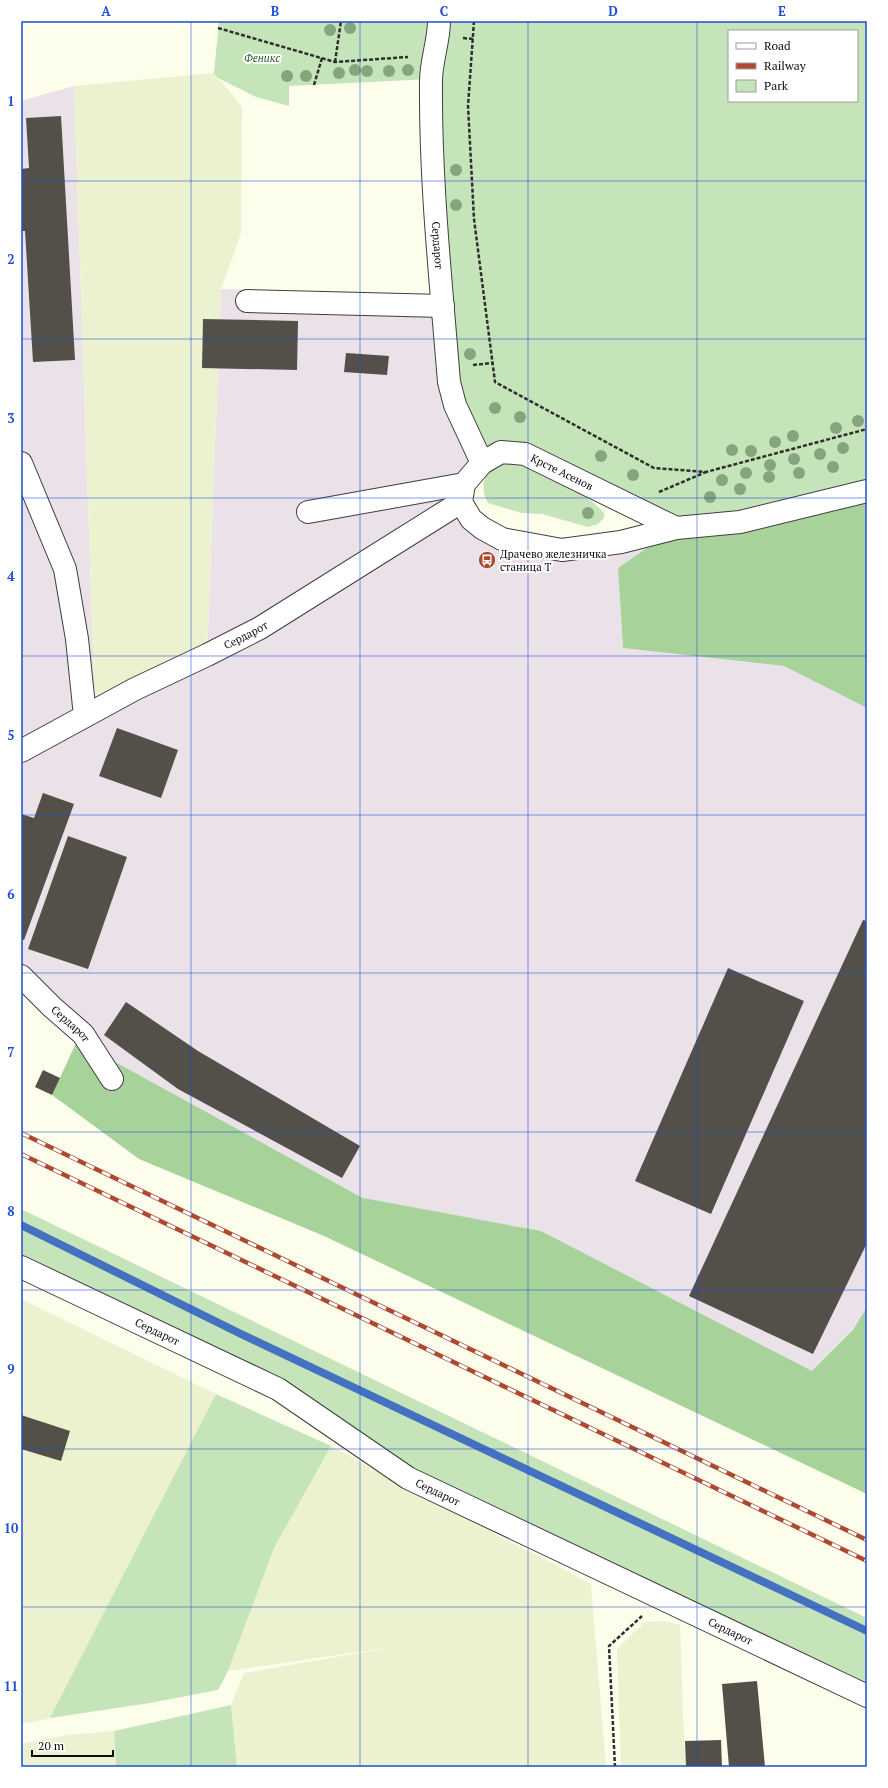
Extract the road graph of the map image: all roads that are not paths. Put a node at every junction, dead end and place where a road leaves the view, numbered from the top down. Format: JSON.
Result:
{"nodes":[{"id":1,"x":439,"y":21,"type":"edge"},
{"id":2,"x":247,"y":301,"type":"dead end"},
{"id":3,"x":443,"y":306,"type":"junction"},
{"id":4,"x":21,"y":463,"type":"edge"},
{"id":5,"x":482,"y":463,"type":"junction"},
{"id":6,"x":867,"y":491,"type":"edge"},
{"id":7,"x":462,"y":493,"type":"junction"},
{"id":8,"x":308,"y":512,"type":"dead end"},
{"id":9,"x":676,"y":528,"type":"junction"},
{"id":10,"x":85,"y":716,"type":"junction"},
{"id":11,"x":21,"y":751,"type":"edge"},
{"id":12,"x":21,"y":976,"type":"edge"},
{"id":13,"x":112,"y":1079,"type":"dead end"},
{"id":14,"x":21,"y":1267,"type":"edge"},
{"id":15,"x":867,"y":1696,"type":"edge"}],
"edges":[{"from":1,"to":3,"type":"street","name":"Сердарот"},
{"from":2,"to":3,"type":"street"},
{"from":3,"to":5,"type":"street","name":"Сердарот"},
{"from":4,"to":10,"type":"street"},
{"from":5,"to":7,"type":"street","name":"Крсте Асенов"},
{"from":5,"to":9,"type":"street","name":"Крсте Асенов"},
{"from":6,"to":9,"type":"street"},
{"from":7,"to":8,"type":"street"},
{"from":7,"to":9,"type":"street"},
{"from":7,"to":10,"type":"street","name":"Сердарот"},
{"from":10,"to":11,"type":"street","name":"Сердарот"},
{"from":12,"to":13,"type":"street","name":"Сердарот"},
{"from":14,"to":15,"type":"street","name":"Сердарот"}]}
